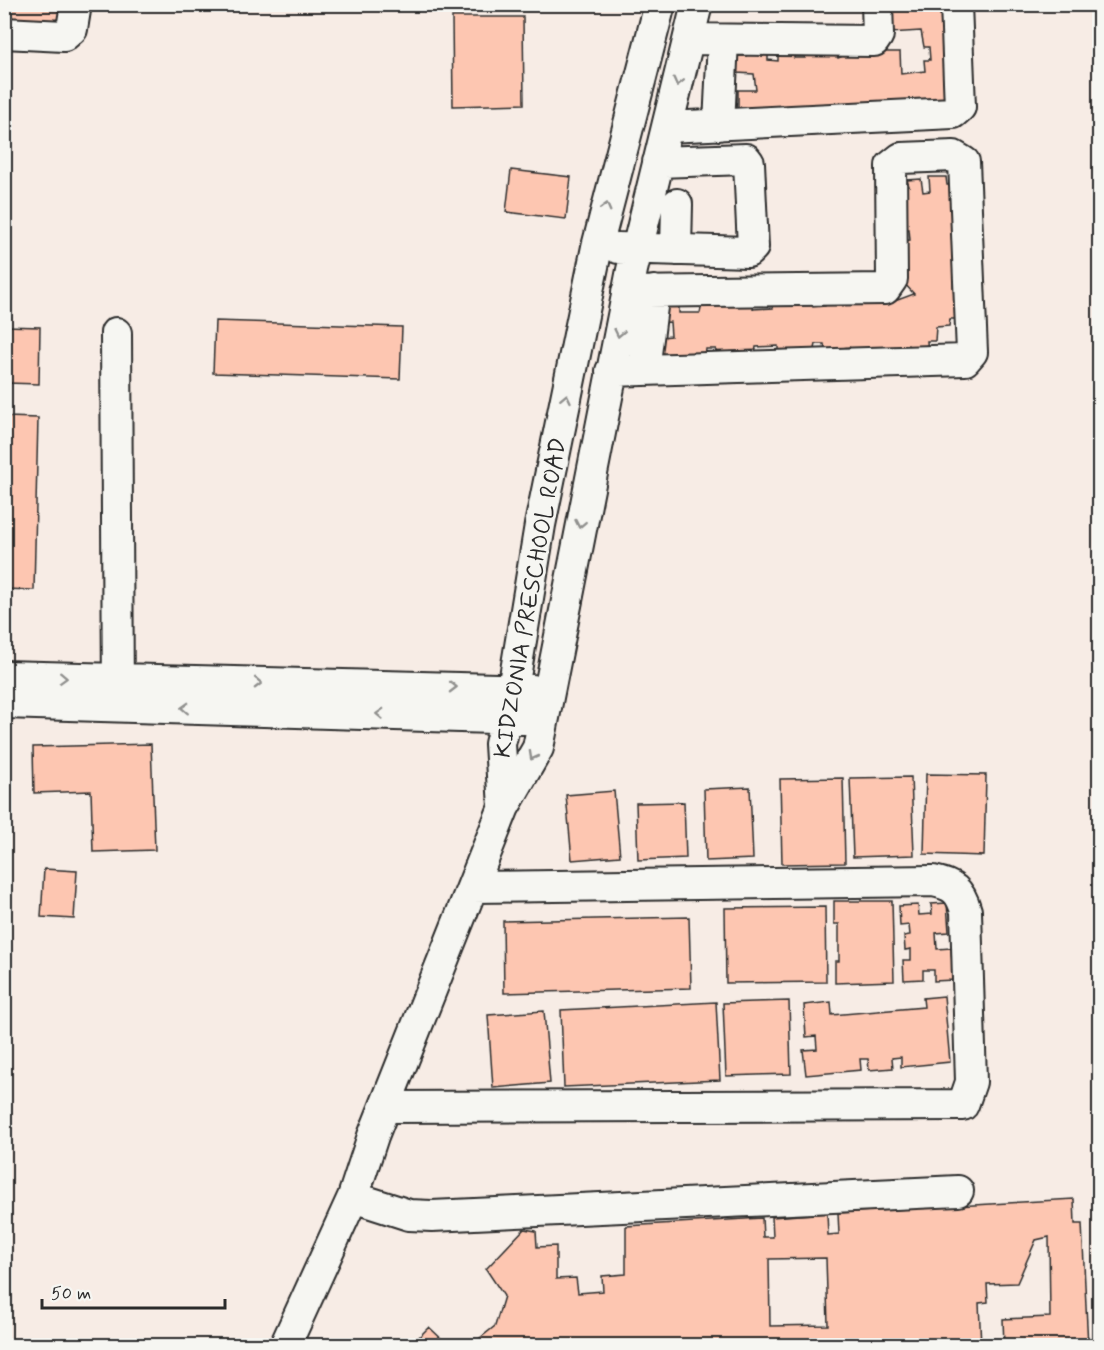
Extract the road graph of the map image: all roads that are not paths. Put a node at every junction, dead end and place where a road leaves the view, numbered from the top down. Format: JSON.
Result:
{"nodes":[{"id":1,"x":76,"y":4,"type":"edge"},
{"id":2,"x":660,"y":4,"type":"edge"},
{"id":3,"x":697,"y":4,"type":"edge"},
{"id":4,"x":877,"y":4,"type":"edge"},
{"id":5,"x":956,"y":4,"type":"edge"},
{"id":6,"x":4,"y":33,"type":"edge"},
{"id":7,"x":689,"y":39,"type":"junction"},
{"id":8,"x":723,"y":40,"type":"junction"},
{"id":9,"x":719,"y":125,"type":"junction"},
{"id":10,"x":667,"y":127,"type":"junction"},
{"id":11,"x":658,"y":162,"type":"junction"},
{"id":12,"x":677,"y":204,"type":"dead end"},
{"id":13,"x":597,"y":247,"type":"junction"},
{"id":14,"x":636,"y":250,"type":"junction"},
{"id":15,"x":676,"y":250,"type":"junction"},
{"id":16,"x":640,"y":291,"type":"junction"},
{"id":17,"x":116,"y":333,"type":"dead end"},
{"id":18,"x":644,"y":370,"type":"junction"},
{"id":19,"x":611,"y":371,"type":"junction"},
{"id":20,"x":513,"y":689,"type":"junction"},
{"id":21,"x":17,"y":690,"type":"edge"},
{"id":22,"x":550,"y":690,"type":"junction"},
{"id":23,"x":118,"y":693,"type":"junction"},
{"id":24,"x":506,"y":718,"type":"junction"},
{"id":25,"x":544,"y":719,"type":"junction"},
{"id":26,"x":504,"y":807,"type":"junction"},
{"id":27,"x":473,"y":887,"type":"junction"},
{"id":28,"x":385,"y":1107,"type":"junction"},
{"id":29,"x":357,"y":1188,"type":"junction"},
{"id":30,"x":958,"y":1191,"type":"dead end"},
{"id":31,"x":285,"y":1346,"type":"edge"}],
"edges":[{"from":1,"to":6,"type":"street"},
{"from":13,"to":2,"type":"street","name":"KIDZONIA PRESCHOOL ROAD","one_way":true},
{"from":3,"to":7,"type":"street","name":"KIDZONIA PRESCHOOL ROAD"},
{"from":4,"to":8,"type":"street"},
{"from":5,"to":9,"type":"street"},
{"from":7,"to":8,"type":"street"},
{"from":7,"to":10,"type":"street","name":"KIDZONIA PRESCHOOL ROAD","one_way":true},
{"from":8,"to":9,"type":"street"},
{"from":9,"to":10,"type":"street"},
{"from":10,"to":11,"type":"street","name":"KIDZONIA PRESCHOOL ROAD"},
{"from":11,"to":14,"type":"street","name":"KIDZONIA PRESCHOOL ROAD"},
{"from":11,"to":15,"type":"street"},
{"from":12,"to":15,"type":"street"},
{"from":13,"to":14,"type":"street"},
{"from":20,"to":13,"type":"street","name":"KIDZONIA PRESCHOOL ROAD","one_way":true},
{"from":14,"to":15,"type":"street"},
{"from":14,"to":16,"type":"street","name":"KIDZONIA PRESCHOOL ROAD"},
{"from":16,"to":18,"type":"street"},
{"from":16,"to":18,"type":"street"},
{"from":16,"to":19,"type":"street","name":"KIDZONIA PRESCHOOL ROAD","one_way":true},
{"from":17,"to":23,"type":"street"},
{"from":18,"to":19,"type":"street"},
{"from":19,"to":22,"type":"street","name":"KIDZONIA PRESCHOOL ROAD","one_way":true},
{"from":20,"to":22,"type":"street"},
{"from":23,"to":20,"type":"street","one_way":true},
{"from":20,"to":24,"type":"street","name":"KIDZONIA PRESCHOOL ROAD"},
{"from":21,"to":23,"type":"street"},
{"from":22,"to":25,"type":"street","name":"KIDZONIA PRESCHOOL ROAD"},
{"from":24,"to":23,"type":"street","one_way":true},
{"from":24,"to":25,"type":"street"},
{"from":24,"to":26,"type":"street","name":"KIDZONIA PRESCHOOL ROAD"},
{"from":25,"to":26,"type":"street","name":"KIDZONIA PRESCHOOL ROAD","one_way":true},
{"from":26,"to":27,"type":"street"},
{"from":27,"to":28,"type":"street"},
{"from":27,"to":28,"type":"street"},
{"from":28,"to":29,"type":"street"},
{"from":29,"to":30,"type":"street"},
{"from":29,"to":31,"type":"street"}]}
